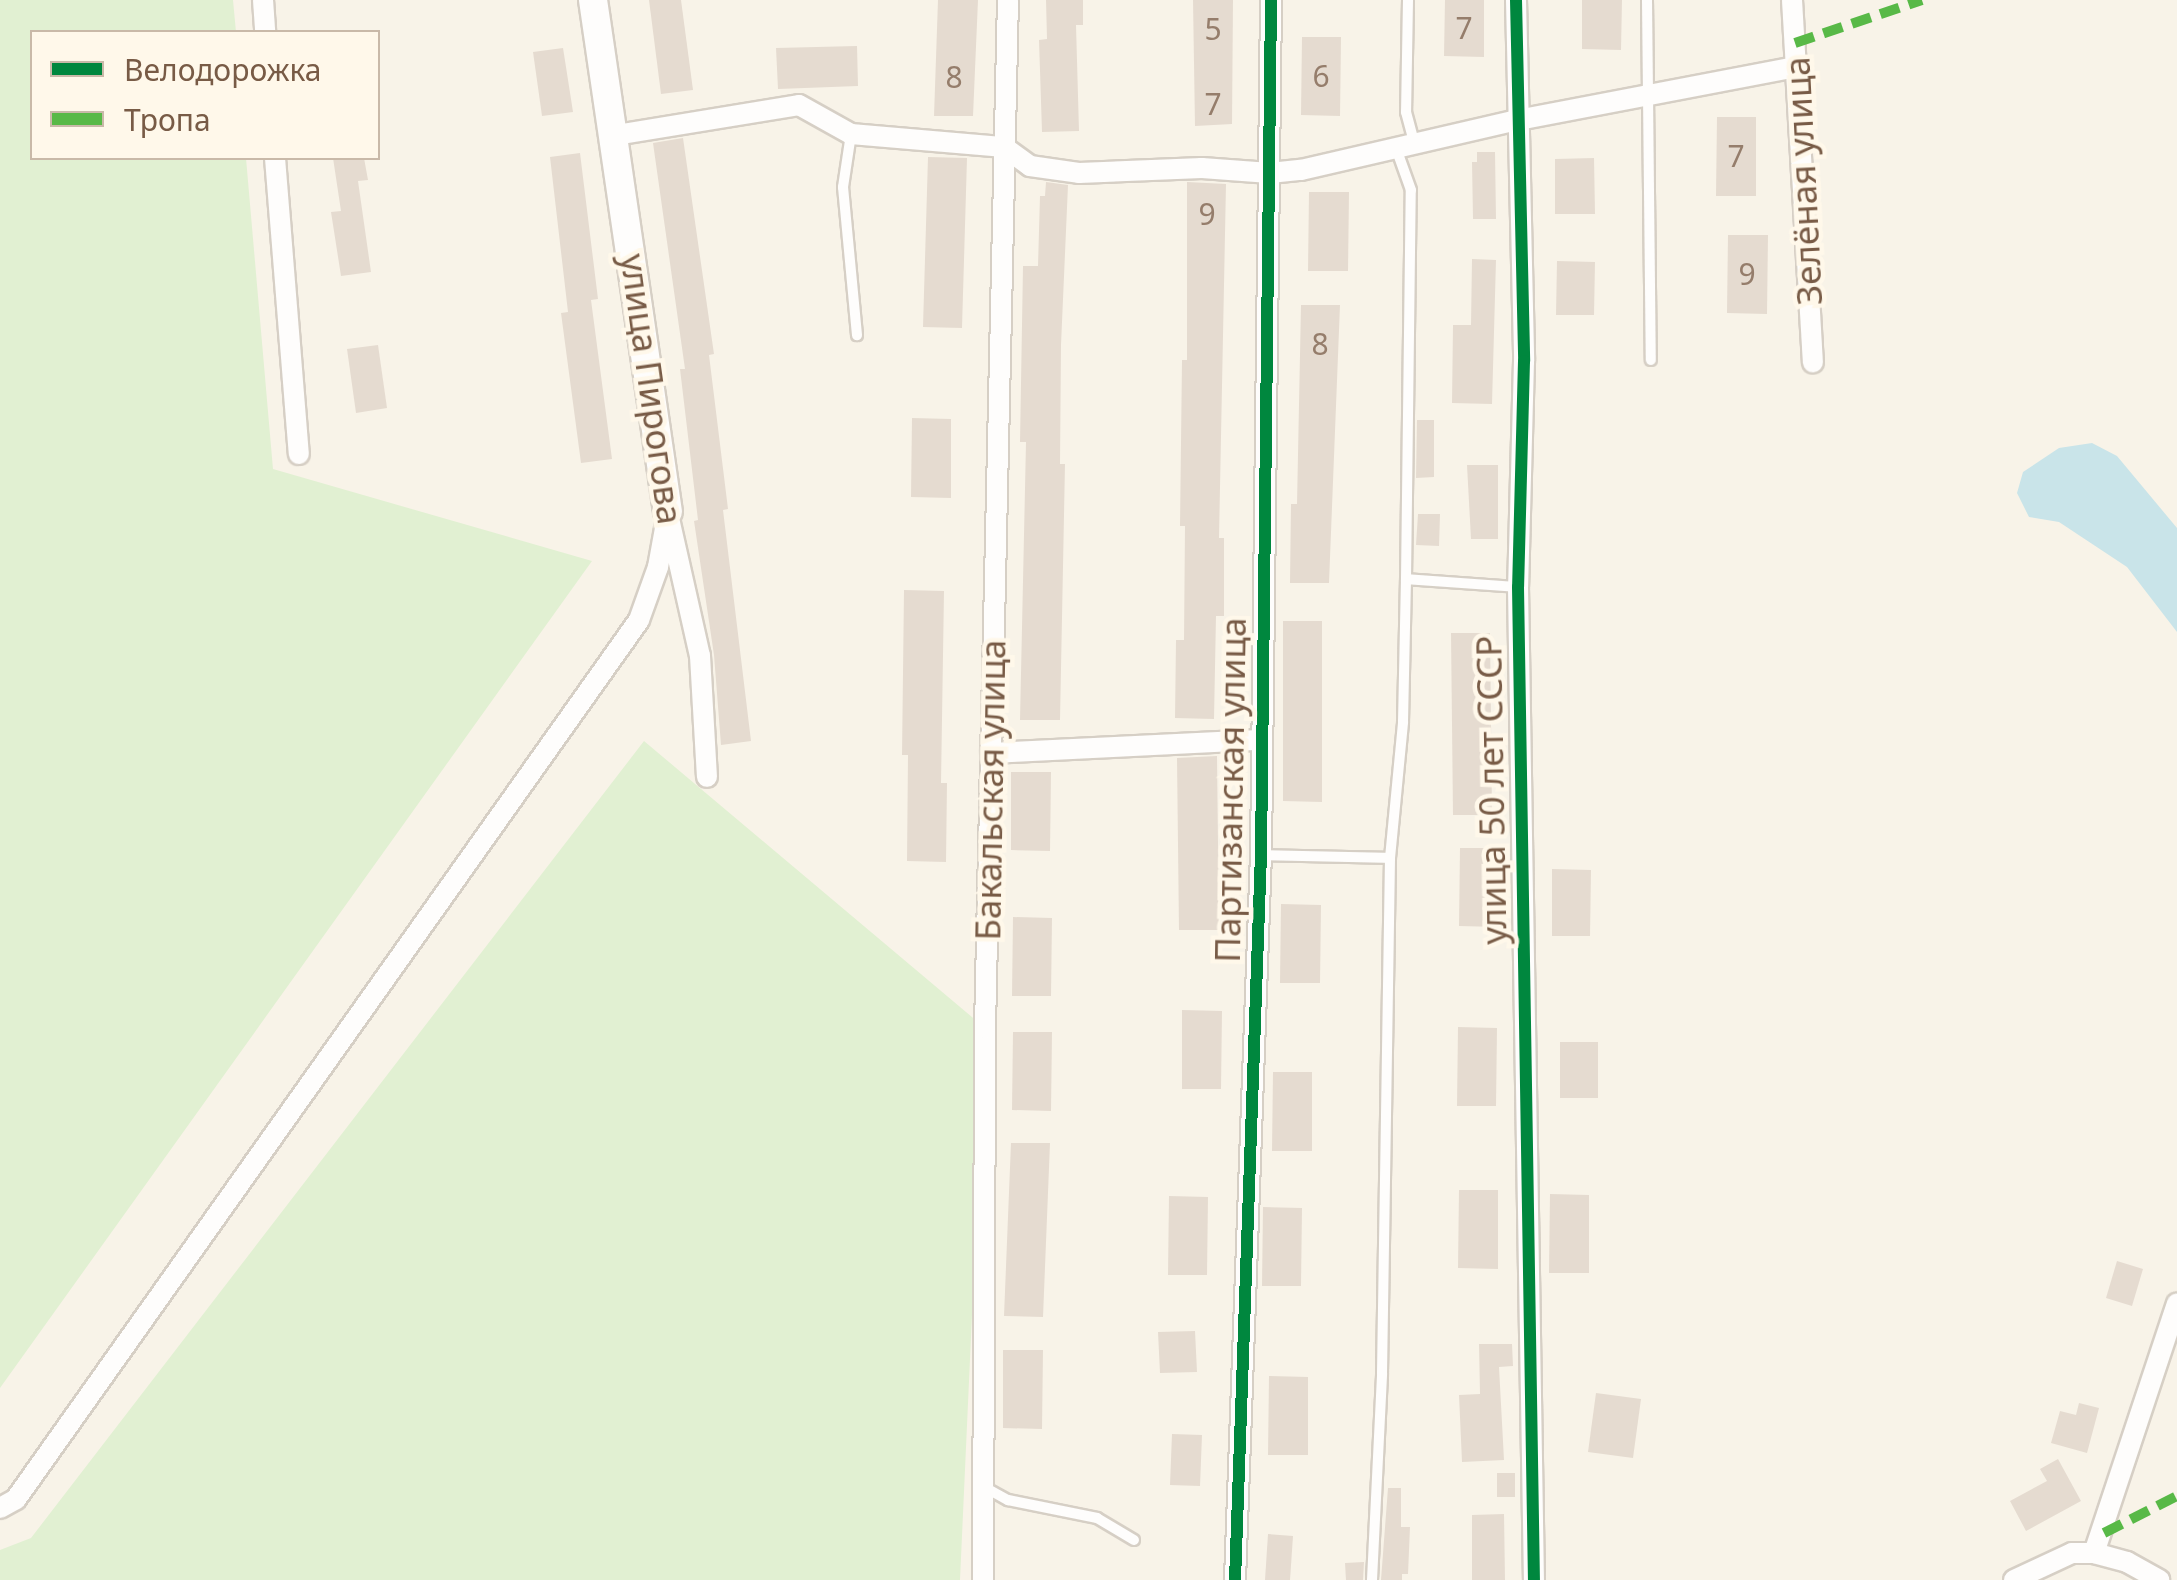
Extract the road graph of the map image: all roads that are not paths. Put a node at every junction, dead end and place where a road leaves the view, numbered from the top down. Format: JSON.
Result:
{"nodes":[{"id":1,"x":263,"y":0,"type":"edge"},
{"id":2,"x":593,"y":0,"type":"edge"},
{"id":3,"x":1008,"y":0,"type":"edge"},
{"id":4,"x":1271,"y":0,"type":"edge"},
{"id":5,"x":1408,"y":0,"type":"edge"},
{"id":6,"x":1516,"y":0,"type":"edge"},
{"id":7,"x":1647,"y":0,"type":"edge"},
{"id":8,"x":1792,"y":0,"type":"edge"},
{"id":9,"x":266,"y":30,"type":"edge"},
{"id":10,"x":1798,"y":67,"type":"junction"},
{"id":11,"x":1649,"y":95,"type":"junction"},
{"id":12,"x":1518,"y":120,"type":"junction"},
{"id":13,"x":851,"y":134,"type":"junction"},
{"id":14,"x":616,"y":135,"type":"junction"},
{"id":15,"x":1405,"y":145,"type":"junction"},
{"id":16,"x":1004,"y":147,"type":"junction"},
{"id":17,"x":276,"y":160,"type":"edge"},
{"id":18,"x":1270,"y":173,"type":"junction"},
{"id":19,"x":857,"y":335,"type":"dead end"},
{"id":20,"x":1652,"y":360,"type":"dead end"},
{"id":21,"x":1812,"y":362,"type":"dead end"},
{"id":22,"x":300,"y":454,"type":"dead end"},
{"id":23,"x":668,"y":512,"type":"junction"},
{"id":24,"x":1406,"y":579,"type":"junction"},
{"id":25,"x":1518,"y":587,"type":"junction"},
{"id":26,"x":1260,"y":740,"type":"junction"},
{"id":27,"x":991,"y":754,"type":"junction"},
{"id":28,"x":706,"y":777,"type":"dead end"},
{"id":29,"x":1261,"y":855,"type":"junction"},
{"id":30,"x":1390,"y":858,"type":"junction"},
{"id":31,"x":2177,"y":1303,"type":"edge"},
{"id":32,"x":986,"y":1488,"type":"junction"},
{"id":33,"x":0,"y":1508,"type":"edge"},
{"id":34,"x":1134,"y":1540,"type":"dead end"},
{"id":35,"x":2094,"y":1553,"type":"junction"},
{"id":36,"x":983,"y":1580,"type":"edge"},
{"id":37,"x":1234,"y":1580,"type":"edge"},
{"id":38,"x":1372,"y":1580,"type":"edge"},
{"id":39,"x":1534,"y":1580,"type":"edge"},
{"id":40,"x":2014,"y":1580,"type":"edge"},
{"id":41,"x":2159,"y":1580,"type":"edge"}],
"edges":[{"from":1,"to":9,"type":"street"},
{"from":2,"to":14,"type":"street","name":"улица Пирогова"},
{"from":3,"to":16,"type":"street","name":"Бакальская улица"},
{"from":4,"to":18,"type":"street","name":"Партизанская улица"},
{"from":5,"to":15,"type":"lane"},
{"from":6,"to":12,"type":"street","name":"улица 50 лет СССР"},
{"from":7,"to":11,"type":"lane"},
{"from":8,"to":10,"type":"street","name":"Зелёная улица"},
{"from":10,"to":11,"type":"street"},
{"from":10,"to":21,"type":"street","name":"Зелёная улица"},
{"from":11,"to":12,"type":"street"},
{"from":11,"to":20,"type":"lane"},
{"from":12,"to":15,"type":"street"},
{"from":12,"to":25,"type":"street","name":"улица 50 лет СССР"},
{"from":13,"to":14,"type":"street"},
{"from":13,"to":16,"type":"street"},
{"from":13,"to":19,"type":"lane"},
{"from":14,"to":23,"type":"street","name":"улица Пирогова"},
{"from":15,"to":18,"type":"street"},
{"from":15,"to":24,"type":"lane"},
{"from":16,"to":18,"type":"street"},
{"from":16,"to":27,"type":"street","name":"Бакальская улица"},
{"from":17,"to":22,"type":"street"},
{"from":18,"to":26,"type":"street","name":"Партизанская улица"},
{"from":23,"to":28,"type":"street","name":"улица Пирогова"},
{"from":23,"to":33,"type":"street"},
{"from":24,"to":25,"type":"lane"},
{"from":24,"to":30,"type":"lane"},
{"from":25,"to":39,"type":"street","name":"улица 50 лет СССР"},
{"from":26,"to":27,"type":"street"},
{"from":26,"to":29,"type":"street","name":"Партизанская улица"},
{"from":27,"to":32,"type":"street","name":"Бакальская улица"},
{"from":29,"to":30,"type":"lane"},
{"from":29,"to":37,"type":"street","name":"Партизанская улица"},
{"from":30,"to":38,"type":"lane"},
{"from":31,"to":35,"type":"street"},
{"from":32,"to":34,"type":"lane"},
{"from":32,"to":36,"type":"street","name":"Бакальская улица"},
{"from":35,"to":40,"type":"street"},
{"from":35,"to":41,"type":"street"}]}
